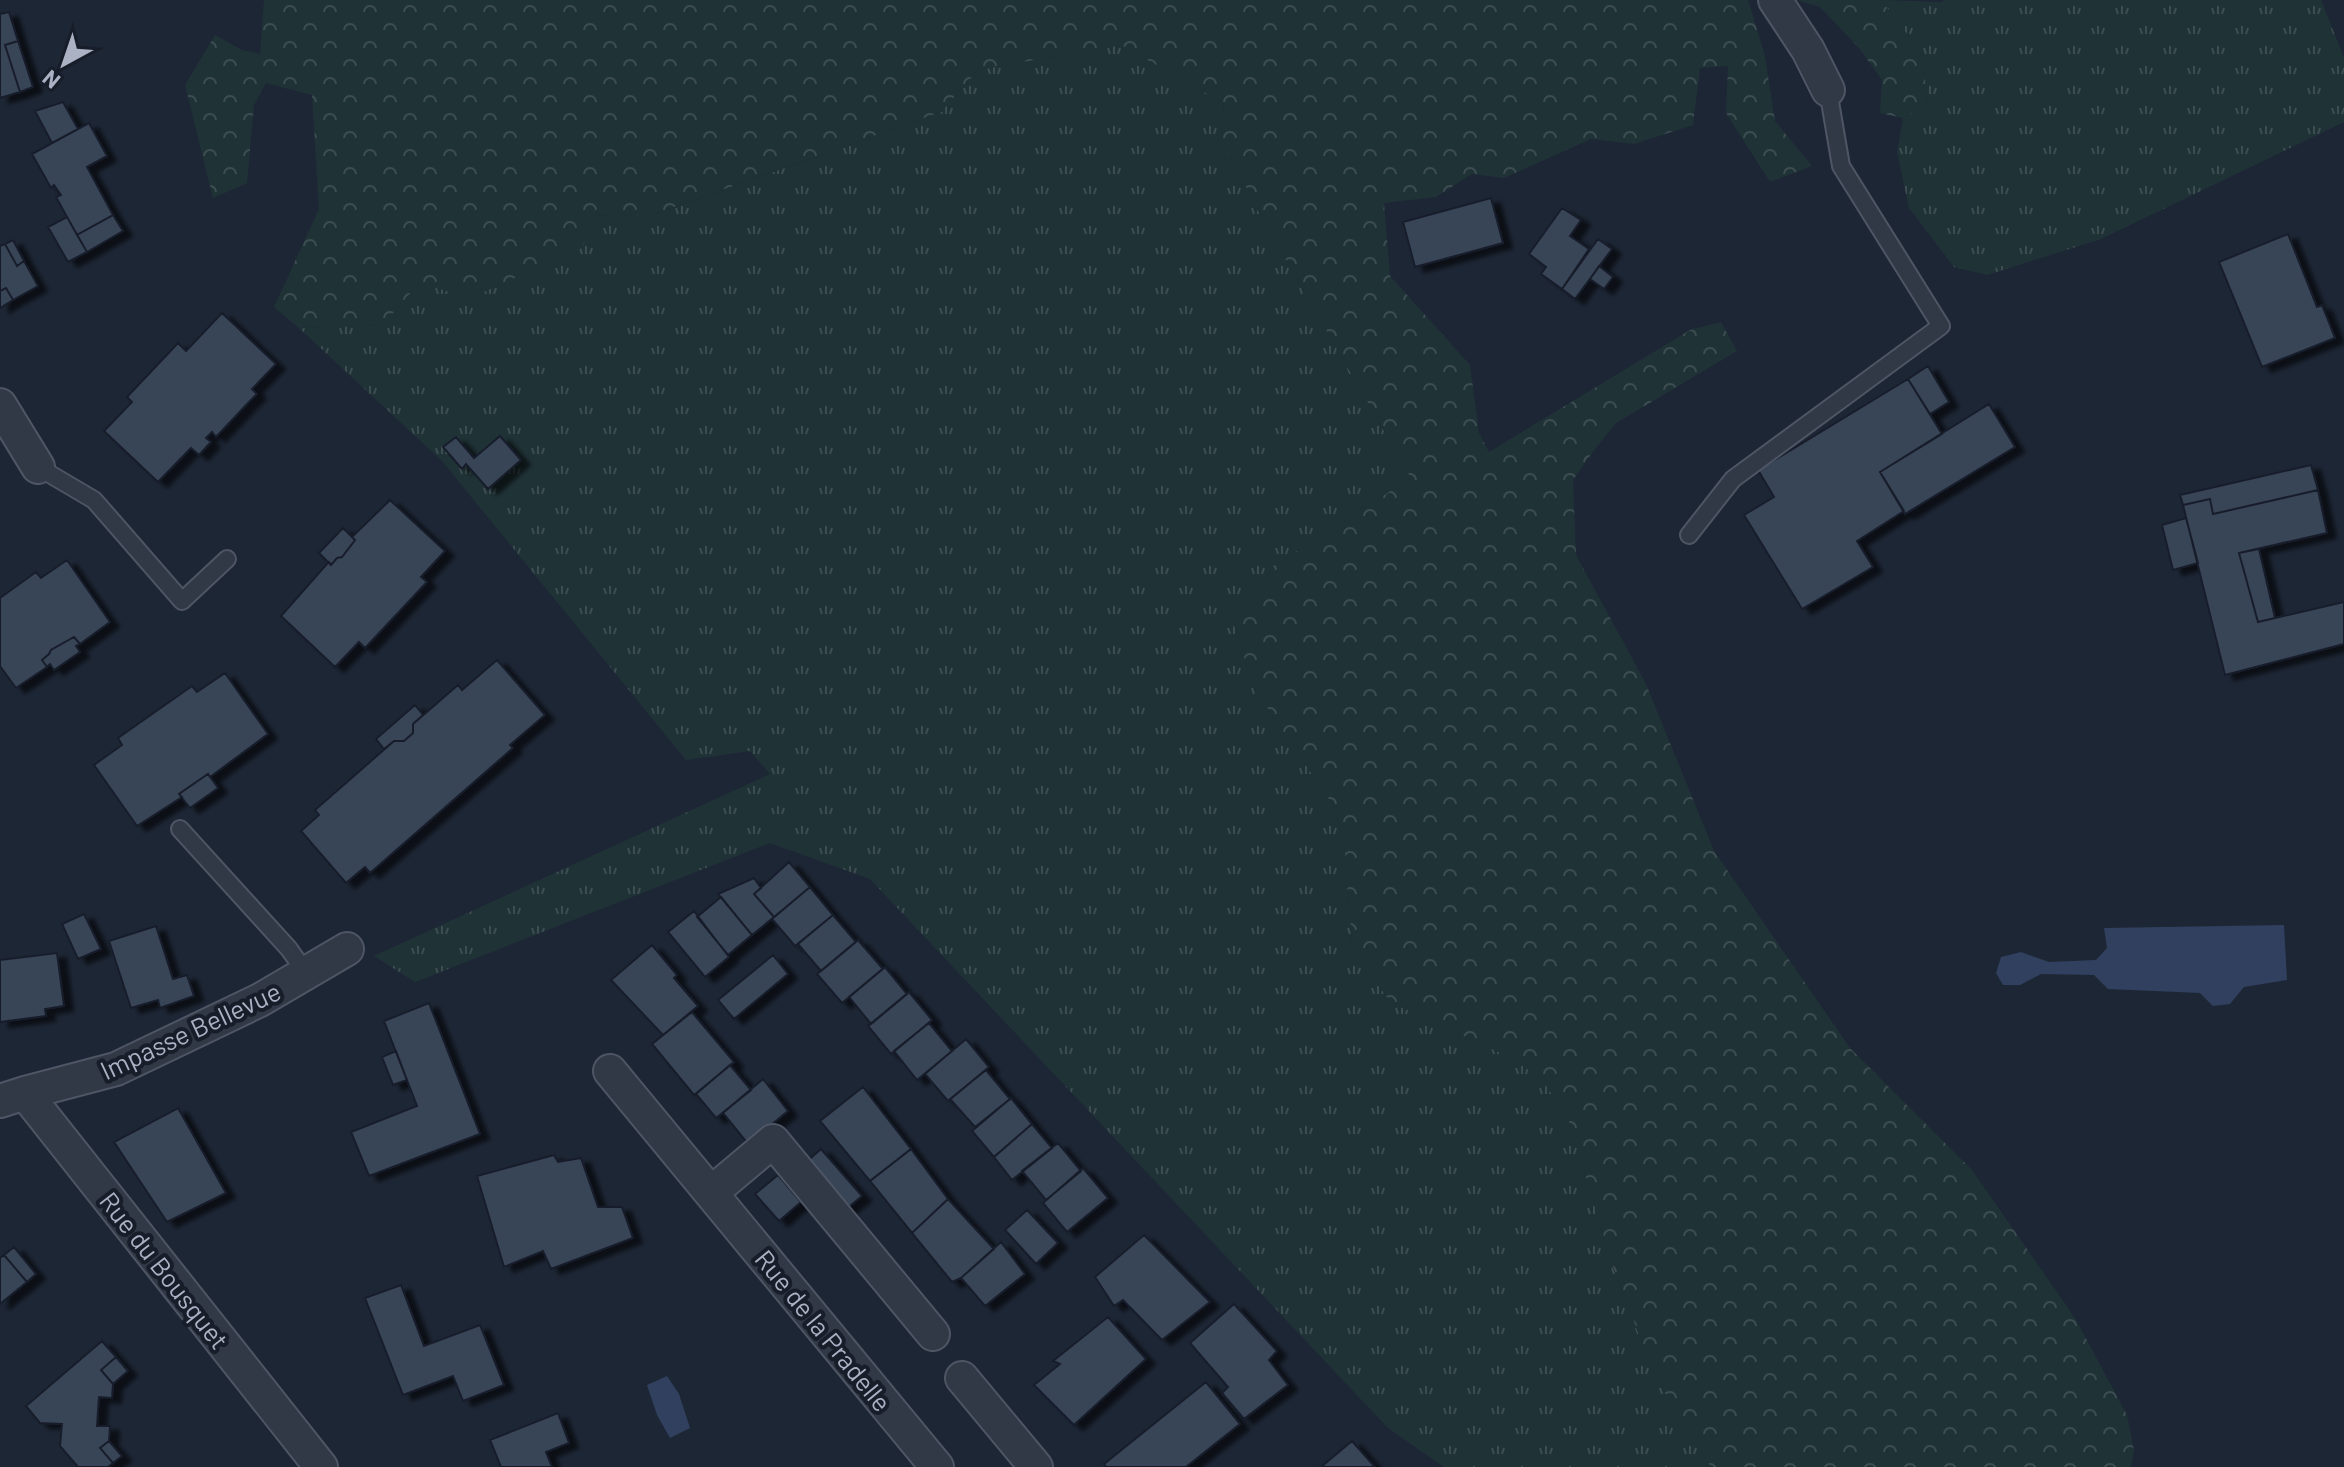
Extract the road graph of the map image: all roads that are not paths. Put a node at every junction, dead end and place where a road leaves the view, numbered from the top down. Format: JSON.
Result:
{"nodes":[{"id":1,"x":1775,"y":0,"type":"edge"},
{"id":2,"x":1828,"y":90,"type":"joint"},
{"id":3,"x":0,"y":405,"type":"edge"},
{"id":4,"x":38,"y":467,"type":"joint"},
{"id":5,"x":1689,"y":535,"type":"dead end"},
{"id":6,"x":227,"y":559,"type":"dead end"},
{"id":7,"x":180,"y":829,"type":"dead end"},
{"id":8,"x":347,"y":949,"type":"dead end"},
{"id":9,"x":306,"y":973,"type":"junction"},
{"id":10,"x":610,"y":1071,"type":"dead end"},
{"id":11,"x":12,"y":1097,"type":"edge"},
{"id":12,"x":711,"y":1193,"type":"junction"},
{"id":13,"x":933,"y":1334,"type":"dead end"},
{"id":14,"x":962,"y":1378,"type":"dead end"},
{"id":15,"x":321,"y":1467,"type":"edge"},
{"id":16,"x":937,"y":1467,"type":"edge"},
{"id":17,"x":1036,"y":1467,"type":"edge"}],
"edges":[{"from":1,"to":2,"type":"street"},
{"from":2,"to":5,"type":"lane"},
{"from":3,"to":4,"type":"street"},
{"from":4,"to":6,"type":"lane"},
{"from":7,"to":9,"type":"lane"},
{"from":8,"to":9,"type":"street","name":"Impasse Bellevue"},
{"from":9,"to":11,"type":"street","name":"Impasse Bellevue"},
{"from":10,"to":12,"type":"street","name":"Rue de la Pradelle"},
{"from":11,"to":15,"type":"street","name":"Rue du Bousquet"},
{"from":12,"to":13,"type":"street"},
{"from":12,"to":16,"type":"street","name":"Rue de la Pradelle"},
{"from":14,"to":17,"type":"street"}]}
